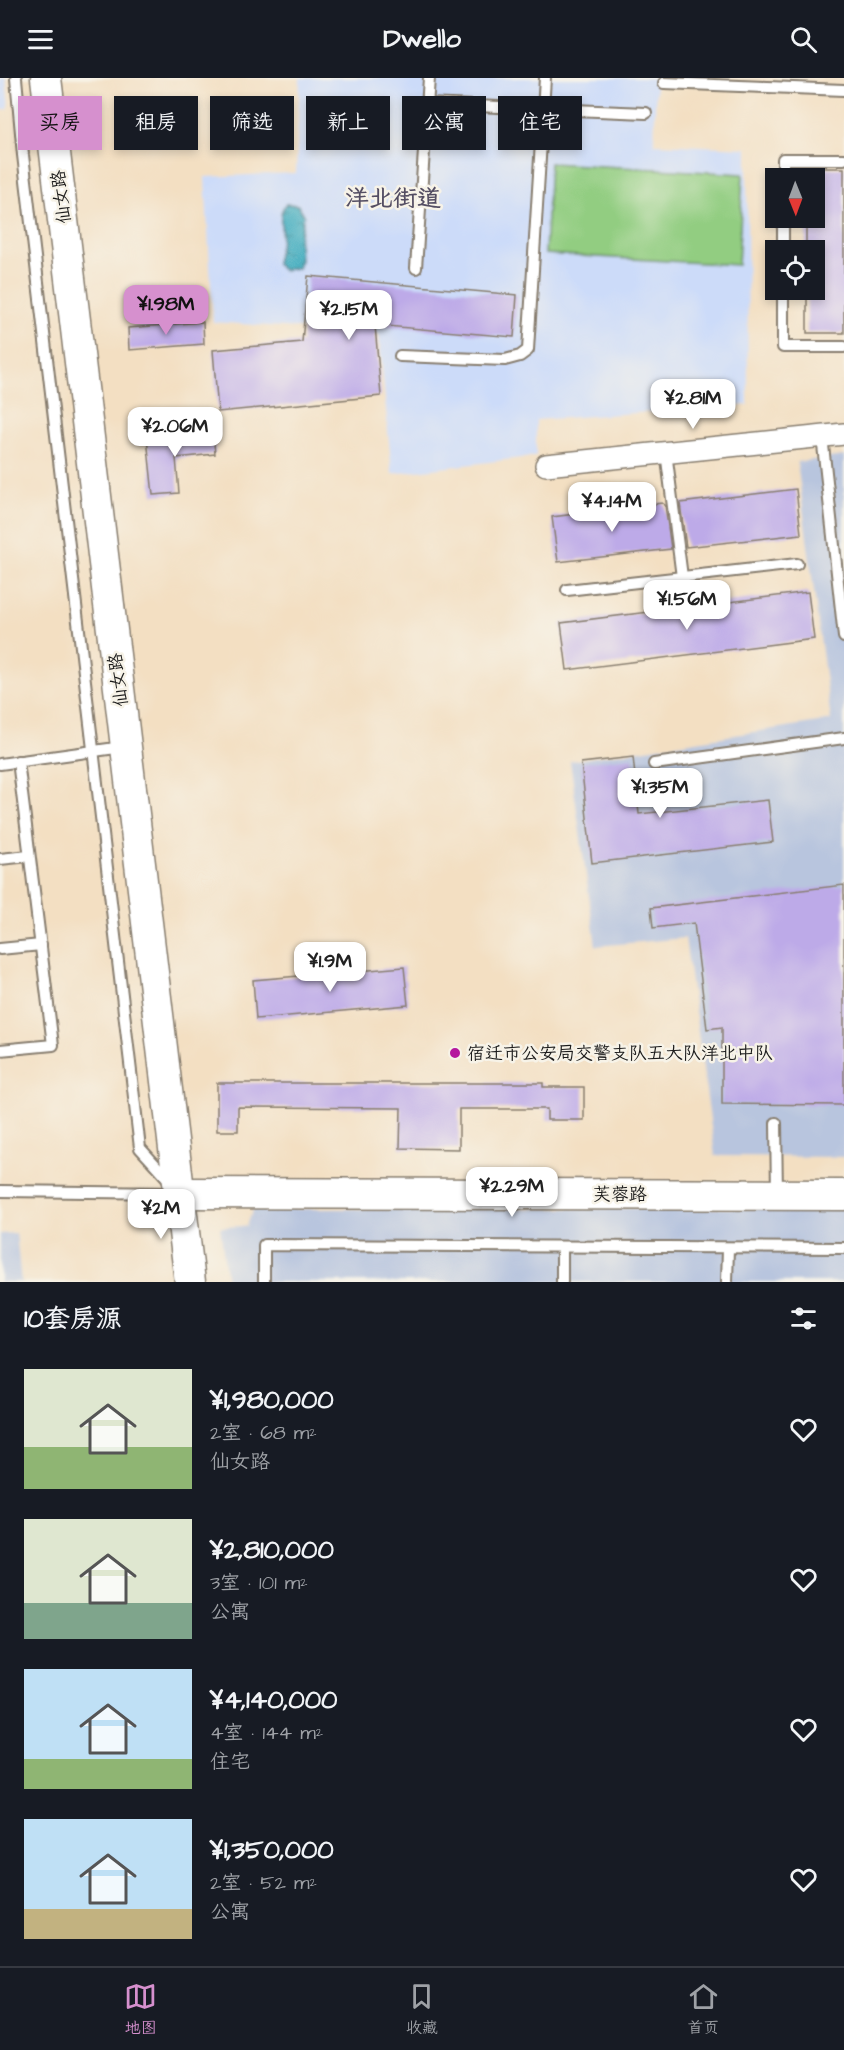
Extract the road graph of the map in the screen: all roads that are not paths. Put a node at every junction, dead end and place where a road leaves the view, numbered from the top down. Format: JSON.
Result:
{"nodes":[{"id":1,"x":16,"y":78,"type":"edge"},
{"id":2,"x":46,"y":78,"type":"edge"},
{"id":3,"x":429,"y":78,"type":"edge"},
{"id":4,"x":545,"y":78,"type":"edge"},
{"id":5,"x":664,"y":83,"type":"dead end"},
{"id":6,"x":844,"y":90,"type":"edge"},
{"id":7,"x":428,"y":96,"type":"edge"},
{"id":8,"x":544,"y":96,"type":"edge"},
{"id":9,"x":582,"y":110,"type":"edge"},
{"id":10,"x":646,"y":113,"type":"dead end"},
{"id":11,"x":424,"y":150,"type":"edge"},
{"id":12,"x":540,"y":150,"type":"edge"},
{"id":13,"x":844,"y":159,"type":"edge"},
{"id":14,"x":783,"y":168,"type":"edge"},
{"id":15,"x":416,"y":268,"type":"dead end"},
{"id":16,"x":783,"y":300,"type":"edge"},
{"id":17,"x":844,"y":347,"type":"edge"},
{"id":18,"x":400,"y":356,"type":"dead end"},
{"id":19,"x":844,"y":434,"type":"edge"},
{"id":20,"x":822,"y":436,"type":"junction"},
{"id":21,"x":666,"y":452,"type":"junction"},
{"id":22,"x":546,"y":465,"type":"dead end"},
{"id":23,"x":797,"y":564,"type":"dead end"},
{"id":24,"x":840,"y":564,"type":"edge"},
{"id":25,"x":682,"y":577,"type":"junction"},
{"id":26,"x":567,"y":590,"type":"dead end"},
{"id":27,"x":844,"y":637,"type":"edge"},
{"id":28,"x":844,"y":738,"type":"edge"},
{"id":29,"x":126,"y":747,"type":"junction"},
{"id":30,"x":94,"y":751,"type":"junction"},
{"id":31,"x":18,"y":761,"type":"junction"},
{"id":32,"x":0,"y":764,"type":"edge"},
{"id":33,"x":654,"y":764,"type":"dead end"},
{"id":34,"x":29,"y":856,"type":"junction"},
{"id":35,"x":0,"y":859,"type":"edge"},
{"id":36,"x":40,"y":945,"type":"junction"},
{"id":37,"x":0,"y":949,"type":"edge"},
{"id":38,"x":0,"y":1050,"type":"edge"},
{"id":39,"x":776,"y":1123,"type":"dead end"},
{"id":40,"x":0,"y":1191,"type":"edge"},
{"id":41,"x":180,"y":1193,"type":"junction"},
{"id":42,"x":777,"y":1194,"type":"junction"},
{"id":43,"x":844,"y":1194,"type":"edge"},
{"id":44,"x":562,"y":1247,"type":"junction"},
{"id":45,"x":728,"y":1248,"type":"junction"},
{"id":46,"x":844,"y":1248,"type":"edge"},
{"id":47,"x":190,"y":1282,"type":"edge"},
{"id":48,"x":264,"y":1282,"type":"edge"},
{"id":49,"x":562,"y":1282,"type":"edge"},
{"id":50,"x":728,"y":1282,"type":"edge"}],
"edges":[{"from":1,"to":30,"type":"lane"},
{"from":2,"to":29,"type":"street","name":"仙女路"},
{"from":3,"to":7,"type":"lane"},
{"from":4,"to":8,"type":"lane"},
{"from":5,"to":6,"type":"lane"},
{"from":9,"to":10,"type":"lane"},
{"from":11,"to":15,"type":"lane"},
{"from":12,"to":18,"type":"lane"},
{"from":13,"to":14,"type":"lane"},
{"from":16,"to":17,"type":"lane"},
{"from":19,"to":20,"type":"street"},
{"from":20,"to":21,"type":"street"},
{"from":20,"to":24,"type":"lane"},
{"from":21,"to":22,"type":"street"},
{"from":21,"to":25,"type":"lane"},
{"from":23,"to":25,"type":"lane"},
{"from":24,"to":27,"type":"lane"},
{"from":25,"to":26,"type":"lane"},
{"from":28,"to":33,"type":"lane"},
{"from":29,"to":30,"type":"lane"},
{"from":29,"to":41,"type":"street","name":"仙女路"},
{"from":30,"to":31,"type":"lane"},
{"from":30,"to":41,"type":"lane"},
{"from":31,"to":32,"type":"lane"},
{"from":31,"to":34,"type":"lane"},
{"from":34,"to":35,"type":"lane"},
{"from":34,"to":36,"type":"lane"},
{"from":36,"to":37,"type":"lane"},
{"from":36,"to":38,"type":"lane"},
{"from":39,"to":42,"type":"lane"},
{"from":40,"to":41,"type":"lane"},
{"from":41,"to":42,"type":"street","name":"芙蓉路"},
{"from":41,"to":47,"type":"street","name":"仙女路"},
{"from":42,"to":43,"type":"street","name":"芙蓉路"},
{"from":44,"to":45,"type":"lane"},
{"from":44,"to":48,"type":"lane"},
{"from":44,"to":49,"type":"lane"},
{"from":45,"to":46,"type":"lane"},
{"from":45,"to":50,"type":"lane"}]}
